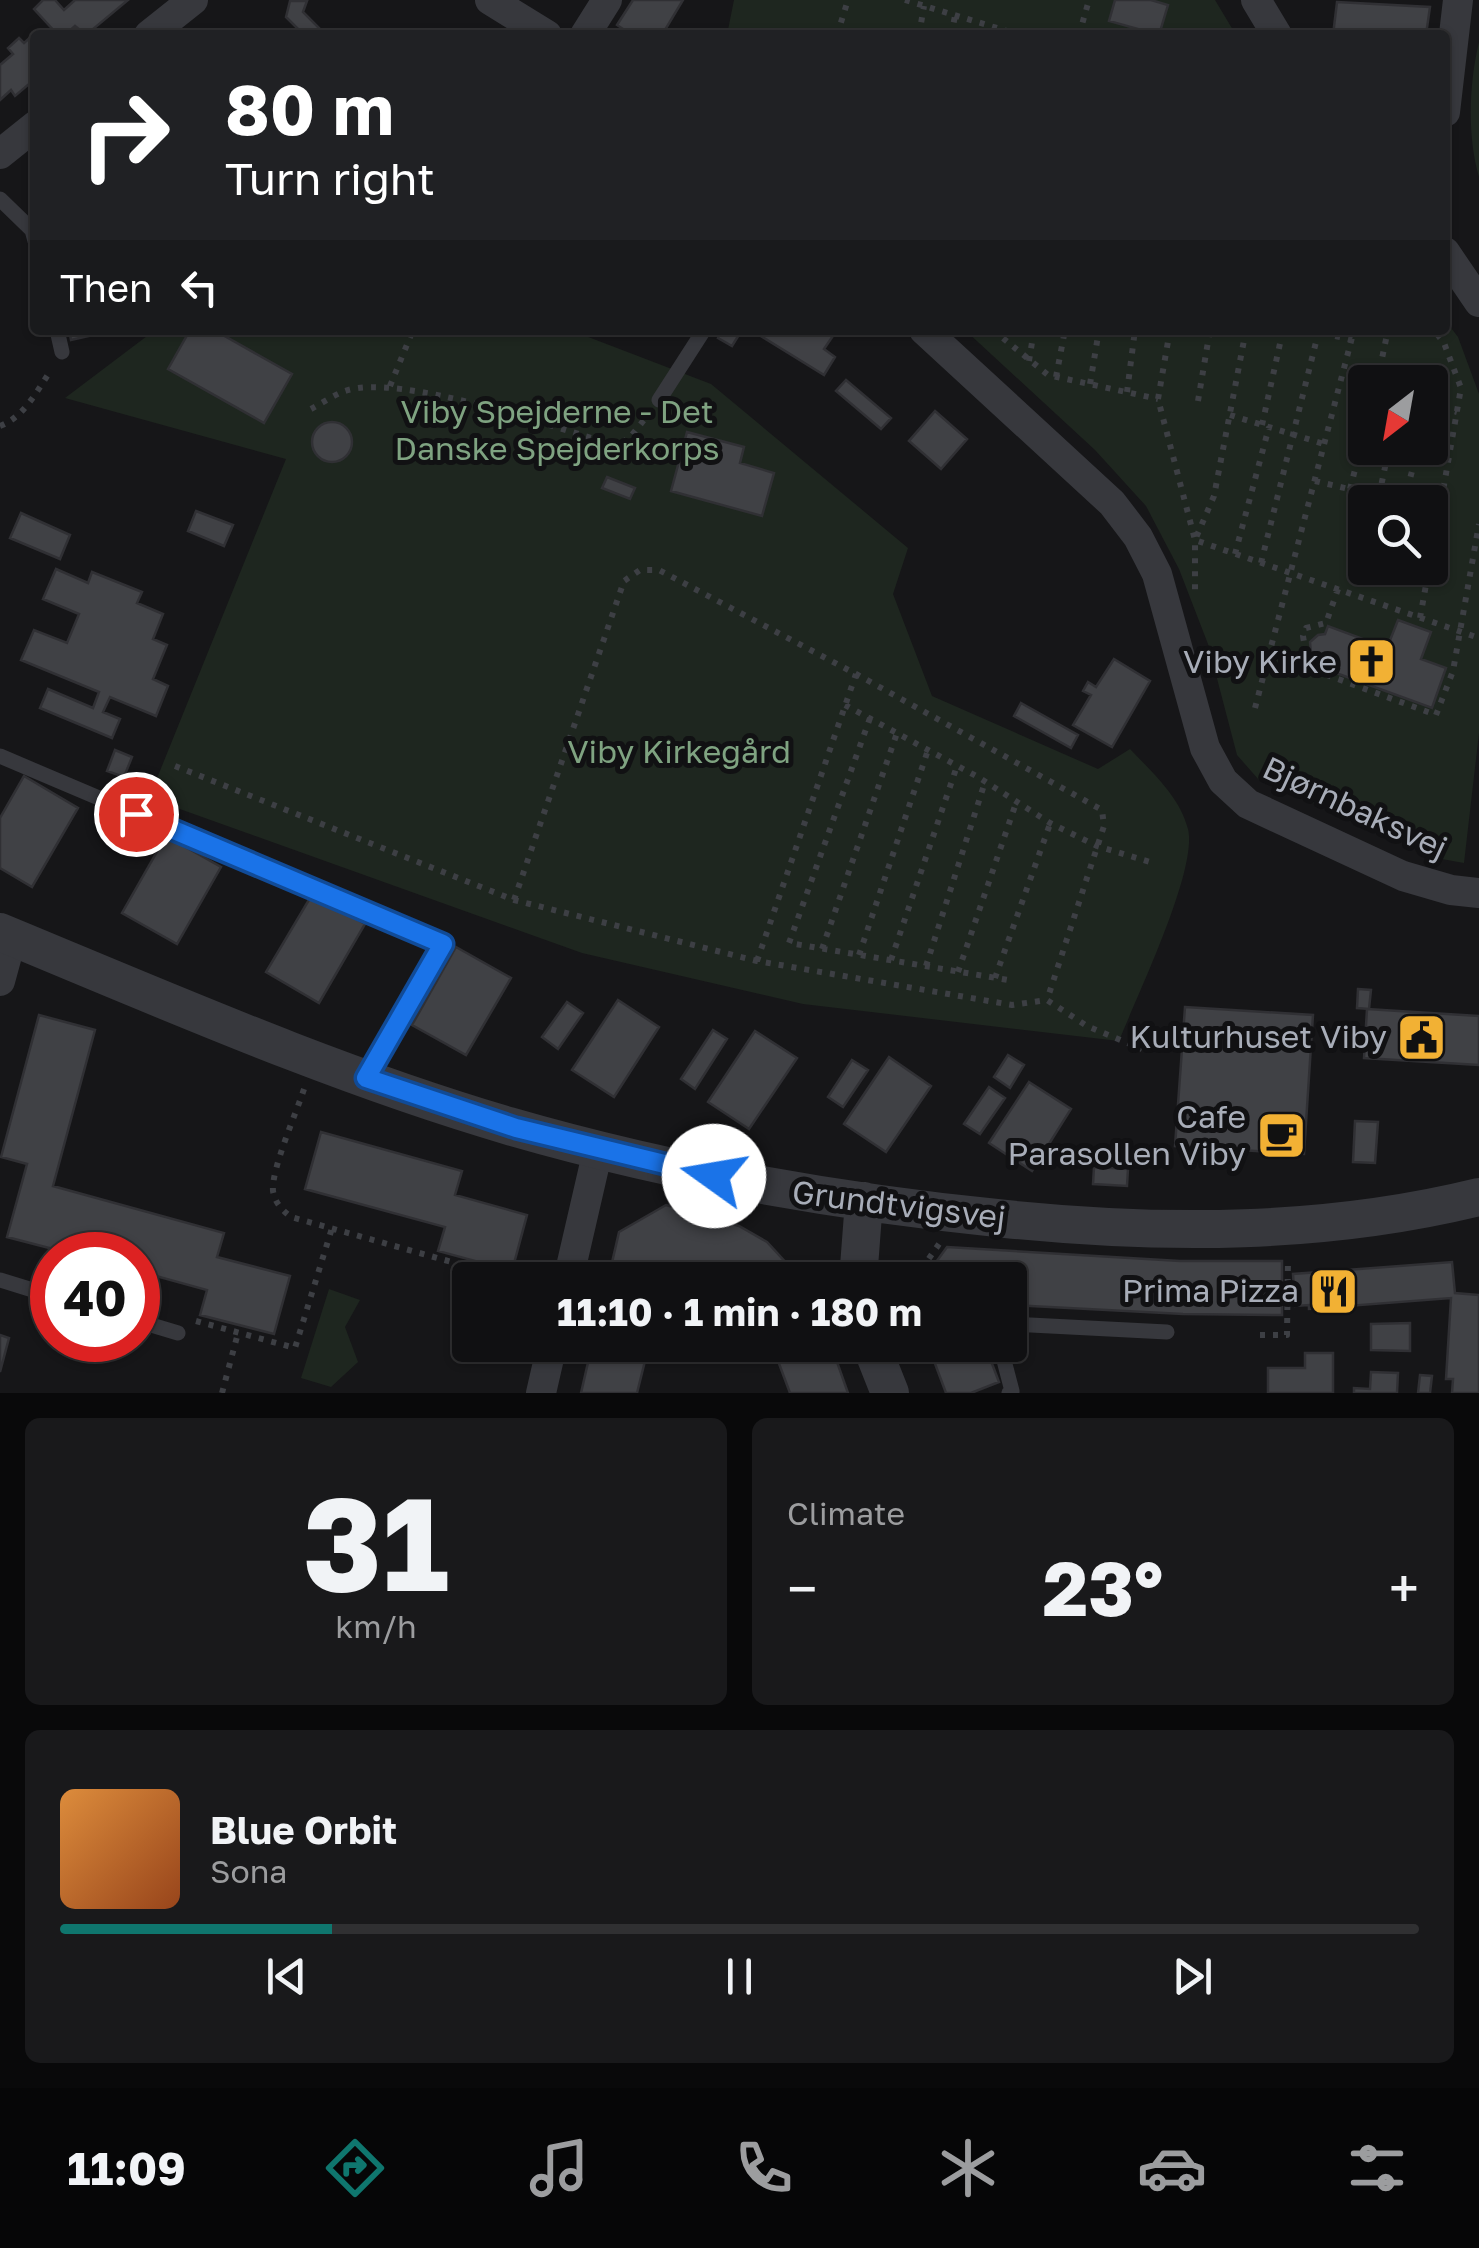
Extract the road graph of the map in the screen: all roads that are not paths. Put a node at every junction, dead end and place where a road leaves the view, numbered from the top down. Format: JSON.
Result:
{"nodes":[{"id":1,"x":193,"y":0,"type":"edge"},
{"id":2,"x":490,"y":0,"type":"edge"},
{"id":3,"x":607,"y":0,"type":"edge"},
{"id":4,"x":1256,"y":0,"type":"edge"},
{"id":5,"x":1458,"y":0,"type":"edge"},
{"id":6,"x":156,"y":30,"type":"edge"},
{"id":7,"x":539,"y":30,"type":"edge"},
{"id":8,"x":588,"y":30,"type":"edge"},
{"id":9,"x":1274,"y":30,"type":"edge"},
{"id":10,"x":1450,"y":69,"type":"edge"},
{"id":11,"x":30,"y":130,"type":"edge"},
{"id":12,"x":0,"y":154,"type":"edge"},
{"id":13,"x":0,"y":198,"type":"edge"},
{"id":14,"x":30,"y":228,"type":"edge"},
{"id":15,"x":1450,"y":259,"type":"edge"},
{"id":16,"x":1479,"y":302,"type":"edge"},
{"id":17,"x":58,"y":335,"type":"edge"},
{"id":18,"x":701,"y":335,"type":"edge"},
{"id":19,"x":929,"y":335,"type":"edge"},
{"id":20,"x":62,"y":352,"type":"road end"},
{"id":21,"x":659,"y":400,"type":"road end"},
{"id":22,"x":0,"y":756,"type":"edge"},
{"id":23,"x":1479,"y":893,"type":"edge"},
{"id":24,"x":6,"y":934,"type":"edge"},
{"id":25,"x":0,"y":981,"type":"edge"},
{"id":26,"x":366,"y":1078,"type":"junction"},
{"id":27,"x":598,"y":1150,"type":"junction"},
{"id":28,"x":1479,"y":1196,"type":"edge"},
{"id":29,"x":864,"y":1201,"type":"junction"},
{"id":30,"x":572,"y":1262,"type":"edge"},
{"id":31,"x":859,"y":1262,"type":"edge"},
{"id":32,"x":0,"y":1280,"type":"edge"},
{"id":33,"x":30,"y":1289,"type":"edge"},
{"id":34,"x":160,"y":1323,"type":"edge"},
{"id":35,"x":1027,"y":1325,"type":"edge"},
{"id":36,"x":183,"y":1326,"type":"road end"},
{"id":37,"x":1167,"y":1332,"type":"dead end"},
{"id":38,"x":548,"y":1362,"type":"edge"},
{"id":39,"x":878,"y":1362,"type":"edge"},
{"id":40,"x":1004,"y":1362,"type":"edge"},
{"id":41,"x":541,"y":1393,"type":"edge"},
{"id":42,"x":890,"y":1393,"type":"edge"},
{"id":43,"x":1009,"y":1393,"type":"edge"}],
"edges":[{"from":1,"to":6,"type":"street"},
{"from":2,"to":7,"type":"street"},
{"from":3,"to":8,"type":"street"},
{"from":4,"to":9,"type":"street"},
{"from":5,"to":10,"type":"street"},
{"from":11,"to":12,"type":"street"},
{"from":13,"to":14,"type":"lane"},
{"from":15,"to":16,"type":"street"},
{"from":17,"to":20,"type":"lane"},
{"from":18,"to":21,"type":"lane"},
{"from":19,"to":23,"type":"street","name":"Bjørnbaksvej"},
{"from":22,"to":26,"type":"lane"},
{"from":24,"to":25,"type":"street"},
{"from":24,"to":26,"type":"street","name":"Grundtvigsvej"},
{"from":26,"to":27,"type":"street","name":"Grundtvigsvej"},
{"from":27,"to":29,"type":"street","name":"Grundtvigsvej"},
{"from":27,"to":30,"type":"street"},
{"from":28,"to":29,"type":"street","name":"Grundtvigsvej"},
{"from":29,"to":31,"type":"street"},
{"from":32,"to":33,"type":"lane"},
{"from":34,"to":36,"type":"lane"},
{"from":35,"to":37,"type":"lane"},
{"from":38,"to":41,"type":"street"},
{"from":39,"to":42,"type":"street"},
{"from":40,"to":43,"type":"lane"}]}
